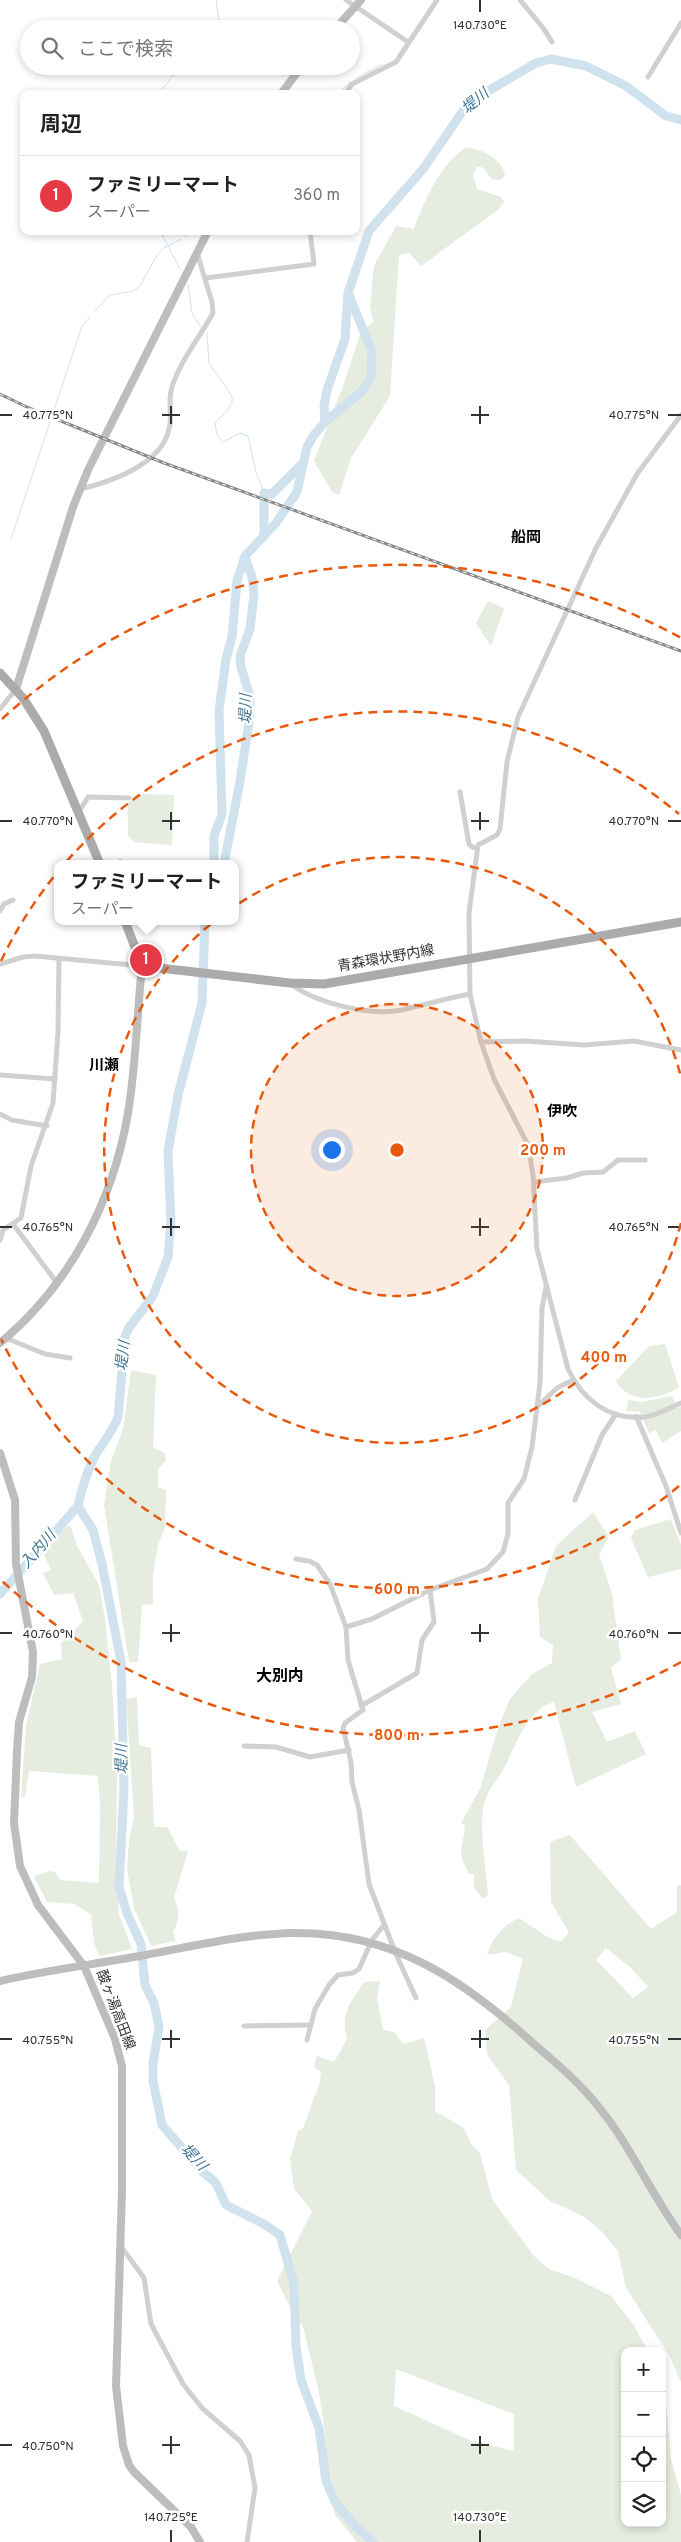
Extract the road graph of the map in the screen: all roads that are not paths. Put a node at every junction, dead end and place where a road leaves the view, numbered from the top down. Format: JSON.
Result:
{"nodes":[{"id":1,"x":346,"y":0,"type":"edge"},
{"id":2,"x":437,"y":0,"type":"edge"},
{"id":3,"x":520,"y":0,"type":"edge"},
{"id":4,"x":359,"y":3,"type":"edge"},
{"id":5,"x":343,"y":20,"type":"edge"},
{"id":6,"x":681,"y":23,"type":"edge"},
{"id":7,"x":408,"y":42,"type":"junction"},
{"id":8,"x":552,"y":42,"type":"dead end"},
{"id":9,"x":295,"y":75,"type":"edge"},
{"id":10,"x":648,"y":77,"type":"dead end"},
{"id":11,"x":284,"y":90,"type":"edge"},
{"id":12,"x":348,"y":90,"type":"edge"},
{"id":13,"x":206,"y":235,"type":"edge"},
{"id":14,"x":310,"y":235,"type":"edge"},
{"id":15,"x":197,"y":253,"type":"junction"},
{"id":16,"x":206,"y":278,"type":"junction"},
{"id":17,"x":681,"y":415,"type":"edge"},
{"id":18,"x":80,"y":489,"type":"junction"},
{"id":19,"x":0,"y":673,"type":"edge"},
{"id":20,"x":16,"y":689,"type":"junction"},
{"id":21,"x":0,"y":709,"type":"edge"},
{"id":22,"x":460,"y":792,"type":"dead end"},
{"id":23,"x":129,"y":798,"type":"dead end"},
{"id":24,"x":77,"y":810,"type":"junction"},
{"id":25,"x":477,"y":848,"type":"junction"},
{"id":26,"x":98,"y":860,"type":"edge"},
{"id":27,"x":13,"y":900,"type":"dead end"},
{"id":28,"x":0,"y":911,"type":"edge"},
{"id":29,"x":681,"y":922,"type":"edge"},
{"id":30,"x":127,"y":925,"type":"edge"},
{"id":31,"x":59,"y":958,"type":"junction"},
{"id":32,"x":470,"y":959,"type":"junction"},
{"id":33,"x":0,"y":964,"type":"edge"},
{"id":34,"x":142,"y":966,"type":"junction"},
{"id":35,"x":290,"y":983,"type":"junction"},
{"id":36,"x":470,"y":994,"type":"junction"},
{"id":37,"x":481,"y":1042,"type":"junction"},
{"id":38,"x":681,"y":1050,"type":"edge"},
{"id":39,"x":0,"y":1075,"type":"edge"},
{"id":40,"x":55,"y":1079,"type":"junction"},
{"id":41,"x":0,"y":1114,"type":"edge"},
{"id":42,"x":47,"y":1126,"type":"junction"},
{"id":43,"x":645,"y":1160,"type":"dead end"},
{"id":44,"x":534,"y":1182,"type":"junction"},
{"id":45,"x":13,"y":1224,"type":"junction"},
{"id":46,"x":0,"y":1240,"type":"edge"},
{"id":47,"x":57,"y":1283,"type":"junction"},
{"id":48,"x":546,"y":1286,"type":"junction"},
{"id":49,"x":3,"y":1340,"type":"edge"},
{"id":50,"x":70,"y":1358,"type":"dead end"},
{"id":51,"x":573,"y":1380,"type":"junction"},
{"id":52,"x":681,"y":1403,"type":"edge"},
{"id":53,"x":537,"y":1408,"type":"junction"},
{"id":54,"x":616,"y":1414,"type":"junction"},
{"id":55,"x":636,"y":1416,"type":"junction"},
{"id":56,"x":0,"y":1453,"type":"edge"},
{"id":57,"x":575,"y":1500,"type":"dead end"},
{"id":58,"x":681,"y":1533,"type":"edge"},
{"id":59,"x":296,"y":1559,"type":"dead end"},
{"id":60,"x":430,"y":1590,"type":"junction"},
{"id":61,"x":346,"y":1627,"type":"junction"},
{"id":62,"x":361,"y":1706,"type":"junction"},
{"id":63,"x":244,"y":1746,"type":"dead end"},
{"id":64,"x":349,"y":1750,"type":"junction"},
{"id":65,"x":384,"y":1925,"type":"junction"},
{"id":66,"x":370,"y":1944,"type":"junction"},
{"id":67,"x":395,"y":1952,"type":"junction"},
{"id":68,"x":84,"y":1966,"type":"junction"},
{"id":69,"x":0,"y":1981,"type":"edge"},
{"id":70,"x":416,"y":1998,"type":"dead end"},
{"id":71,"x":310,"y":2025,"type":"junction"},
{"id":72,"x":244,"y":2026,"type":"dead end"},
{"id":73,"x":307,"y":2040,"type":"dead end"},
{"id":74,"x":681,"y":2235,"type":"edge"},
{"id":75,"x":120,"y":2245,"type":"junction"},
{"id":76,"x":200,"y":2542,"type":"edge"},
{"id":77,"x":247,"y":2542,"type":"edge"}],
"edges":[{"from":1,"to":4,"type":"street"},
{"from":2,"to":7,"type":"street"},
{"from":3,"to":8,"type":"street"},
{"from":4,"to":5,"type":"main road"},
{"from":4,"to":7,"type":"street"},
{"from":6,"to":10,"type":"street"},
{"from":7,"to":12,"type":"street"},
{"from":9,"to":11,"type":"main road"},
{"from":13,"to":15,"type":"main road"},
{"from":14,"to":16,"type":"street"},
{"from":15,"to":16,"type":"street"},
{"from":15,"to":18,"type":"main road"},
{"from":16,"to":18,"type":"street"},
{"from":17,"to":25,"type":"street"},
{"from":18,"to":20,"type":"main road"},
{"from":19,"to":20,"type":"main road"},
{"from":20,"to":21,"type":"street"},
{"from":20,"to":24,"type":"main road"},
{"from":22,"to":25,"type":"street"},
{"from":23,"to":24,"type":"street"},
{"from":24,"to":26,"type":"main road"},
{"from":25,"to":32,"type":"street"},
{"from":27,"to":28,"type":"street"},
{"from":29,"to":32,"type":"main road","name":"青森環状野内線"},
{"from":30,"to":34,"type":"main road"},
{"from":31,"to":33,"type":"street"},
{"from":31,"to":34,"type":"street"},
{"from":31,"to":40,"type":"street"},
{"from":32,"to":35,"type":"main road","name":"青森環状野内線"},
{"from":32,"to":36,"type":"street"},
{"from":34,"to":35,"type":"main road","name":"青森環状野内線"},
{"from":34,"to":47,"type":"main road"},
{"from":35,"to":36,"type":"street"},
{"from":36,"to":37,"type":"street"},
{"from":37,"to":38,"type":"street"},
{"from":37,"to":44,"type":"street"},
{"from":39,"to":40,"type":"street"},
{"from":40,"to":42,"type":"street"},
{"from":41,"to":42,"type":"street"},
{"from":42,"to":45,"type":"street"},
{"from":43,"to":44,"type":"street"},
{"from":44,"to":48,"type":"street"},
{"from":45,"to":46,"type":"street"},
{"from":45,"to":47,"type":"street"},
{"from":47,"to":49,"type":"main road"},
{"from":48,"to":51,"type":"street"},
{"from":48,"to":53,"type":"street"},
{"from":49,"to":50,"type":"street"},
{"from":51,"to":53,"type":"street"},
{"from":51,"to":54,"type":"street"},
{"from":52,"to":55,"type":"street"},
{"from":53,"to":60,"type":"street"},
{"from":54,"to":55,"type":"street"},
{"from":54,"to":57,"type":"street"},
{"from":55,"to":58,"type":"street"},
{"from":56,"to":68,"type":"main road","name":"酸ヶ湯高田線"},
{"from":59,"to":61,"type":"street"},
{"from":60,"to":61,"type":"street"},
{"from":60,"to":62,"type":"street"},
{"from":61,"to":62,"type":"street"},
{"from":62,"to":64,"type":"street"},
{"from":63,"to":64,"type":"street"},
{"from":64,"to":65,"type":"street"},
{"from":65,"to":66,"type":"street"},
{"from":65,"to":67,"type":"street"},
{"from":66,"to":67,"type":"main road"},
{"from":66,"to":68,"type":"main road"},
{"from":66,"to":71,"type":"street"},
{"from":67,"to":70,"type":"street"},
{"from":67,"to":74,"type":"main road"},
{"from":68,"to":69,"type":"main road"},
{"from":68,"to":75,"type":"main road","name":"酸ヶ湯高田線"},
{"from":71,"to":72,"type":"street"},
{"from":71,"to":73,"type":"street"},
{"from":75,"to":76,"type":"main road","name":"酸ヶ湯高田線"},
{"from":75,"to":77,"type":"street"}]}
